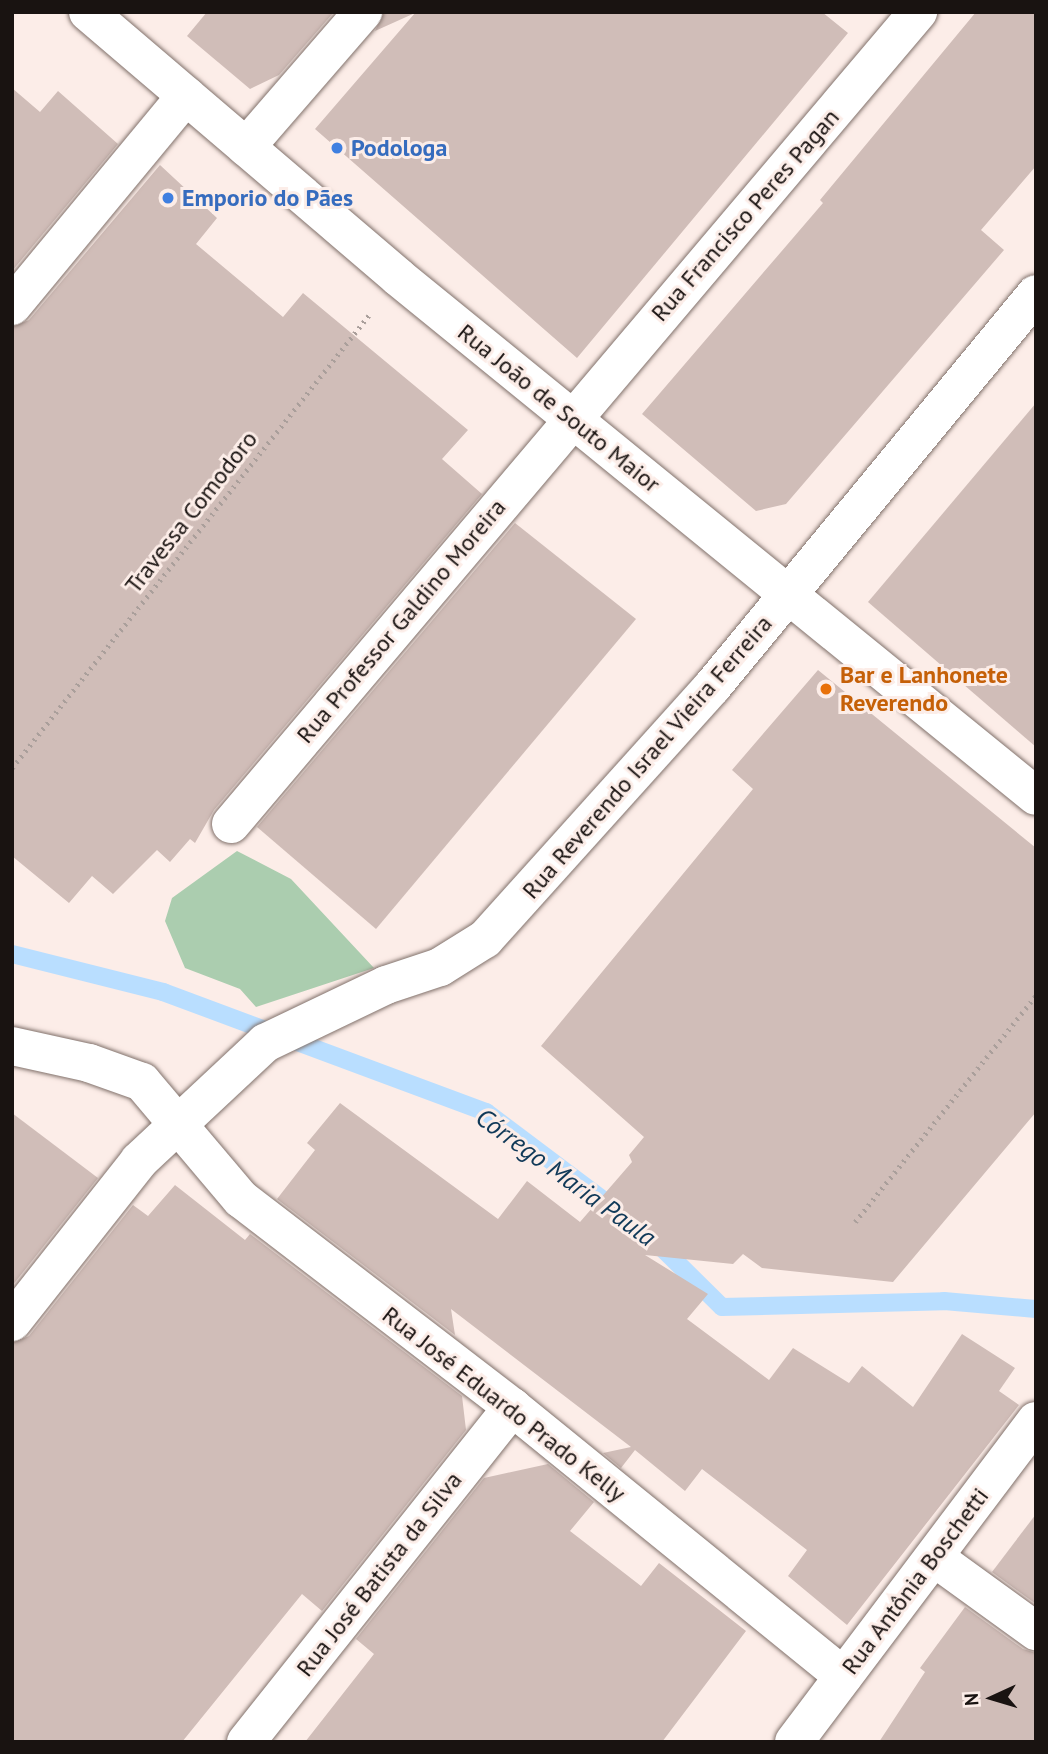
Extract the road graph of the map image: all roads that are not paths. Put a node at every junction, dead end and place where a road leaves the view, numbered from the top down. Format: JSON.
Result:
{"nodes":[{"id":1,"x":88,"y":12,"type":"edge"},
{"id":2,"x":363,"y":12,"type":"edge"},
{"id":3,"x":918,"y":12,"type":"edge"},
{"id":4,"x":186,"y":96,"type":"junction"},
{"id":5,"x":246,"y":147,"type":"junction"},
{"id":6,"x":1036,"y":294,"type":"edge"},
{"id":7,"x":12,"y":306,"type":"edge"},
{"id":8,"x":572,"y":418,"type":"junction"},
{"id":9,"x":790,"y":593,"type":"junction"},
{"id":10,"x":1036,"y":796,"type":"edge"},
{"id":11,"x":231,"y":824,"type":"dead end"},
{"id":12,"x":12,"y":1046,"type":"edge"},
{"id":13,"x":178,"y":1121,"type":"junction"},
{"id":14,"x":12,"y":1322,"type":"edge"},
{"id":15,"x":512,"y":1407,"type":"junction"},
{"id":16,"x":1036,"y":1421,"type":"edge"},
{"id":17,"x":935,"y":1559,"type":"junction"},
{"id":18,"x":1036,"y":1631,"type":"edge"},
{"id":19,"x":843,"y":1676,"type":"junction"},
{"id":20,"x":246,"y":1742,"type":"edge"},
{"id":21,"x":794,"y":1742,"type":"edge"}],
"edges":[{"from":1,"to":4,"type":"street","name":"Rua João de Souto Maior"},
{"from":2,"to":5,"type":"street"},
{"from":3,"to":8,"type":"street","name":"Rua Francisco Peres Pagan"},
{"from":4,"to":5,"type":"street","name":"Rua João de Souto Maior"},
{"from":4,"to":7,"type":"street"},
{"from":5,"to":8,"type":"street","name":"Rua João de Souto Maior"},
{"from":6,"to":9,"type":"street","name":"Rua Reverendo Israel Vieira Ferreira"},
{"from":8,"to":9,"type":"street","name":"Rua João de Souto Maior"},
{"from":8,"to":11,"type":"street","name":"Rua Professor Galdino Moreira"},
{"from":9,"to":10,"type":"street","name":"Rua João de Souto Maior"},
{"from":9,"to":13,"type":"street","name":"Rua Reverendo Israel Vieira Ferreira"},
{"from":12,"to":13,"type":"street","name":"Rua José Eduardo Prado Kelly"},
{"from":13,"to":14,"type":"street","name":"Rua Reverendo Israel Vieira Ferreira"},
{"from":13,"to":15,"type":"street","name":"Rua José Eduardo Prado Kelly"},
{"from":15,"to":19,"type":"street","name":"Rua José Eduardo Prado Kelly"},
{"from":15,"to":20,"type":"street","name":"Rua José Batista da Silva"},
{"from":16,"to":17,"type":"street","name":"Rua Antônia Boschetti"},
{"from":17,"to":18,"type":"street"},
{"from":17,"to":19,"type":"street","name":"Rua Antônia Boschetti"},
{"from":19,"to":21,"type":"street","name":"Rua Antônia Boschetti"}]}
